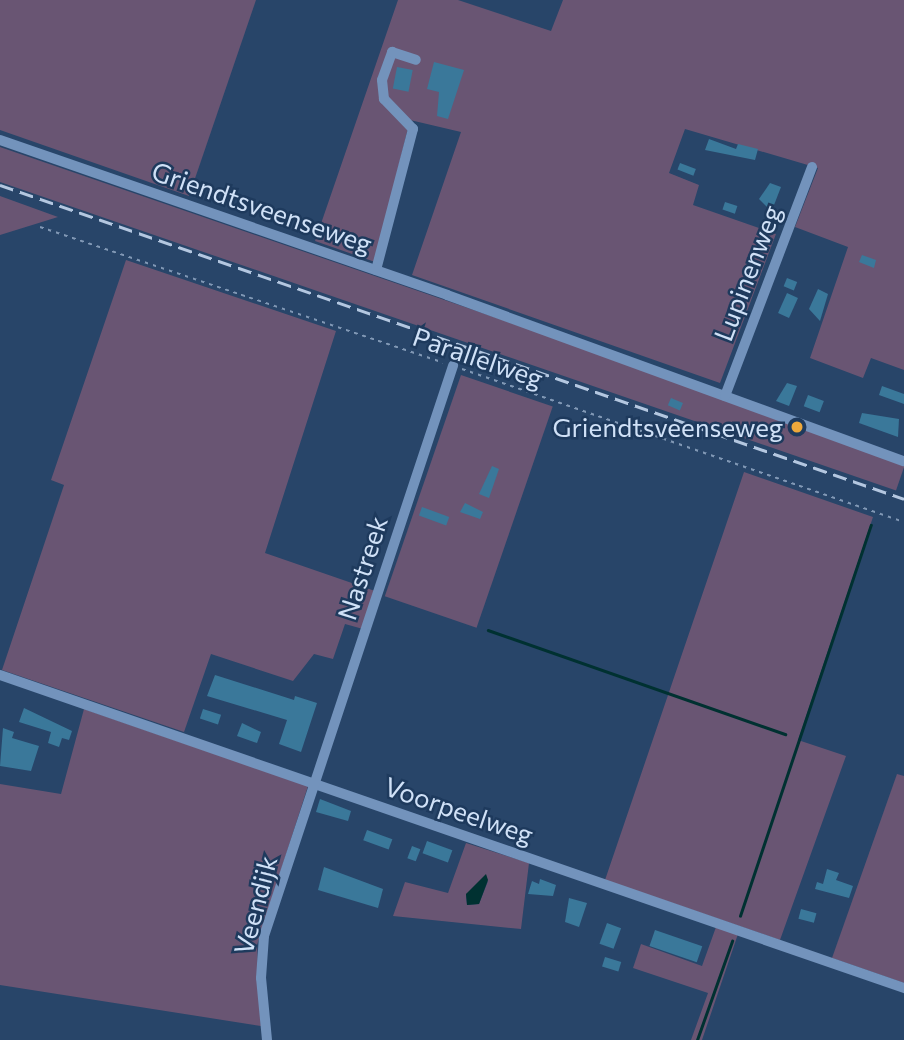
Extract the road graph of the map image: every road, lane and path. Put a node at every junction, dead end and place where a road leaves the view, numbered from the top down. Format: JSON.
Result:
{"nodes":[{"id":1,"x":416,"y":60,"type":"dead end"},
{"id":2,"x":0,"y":140,"type":"edge"},
{"id":3,"x":812,"y":167,"type":"dead end"},
{"id":4,"x":40,"y":227,"type":"dead end"},
{"id":5,"x":376,"y":270,"type":"junction"},
{"id":6,"x":453,"y":366,"type":"junction"},
{"id":7,"x":725,"y":396,"type":"junction"},
{"id":8,"x":904,"y":461,"type":"edge"},
{"id":9,"x":904,"y":522,"type":"edge"},
{"id":10,"x":0,"y":675,"type":"edge"},
{"id":11,"x":315,"y":785,"type":"junction"},
{"id":12,"x":904,"y":988,"type":"edge"},
{"id":13,"x":267,"y":1040,"type":"edge"}],
"edges":[{"from":1,"to":5,"type":"street"},
{"from":2,"to":5,"type":"street","name":"Griendtsveenseweg"},
{"from":3,"to":7,"type":"street","name":"Lupinenweg"},
{"from":4,"to":6,"type":"path","name":"Parallelweg"},
{"from":5,"to":7,"type":"street","name":"Griendtsveenseweg"},
{"from":6,"to":9,"type":"path","name":"Parallelweg"},
{"from":6,"to":11,"type":"street","name":"Nastreek"},
{"from":7,"to":8,"type":"street","name":"Griendtsveenseweg"},
{"from":10,"to":11,"type":"street","name":"Voorpeelweg"},
{"from":11,"to":12,"type":"street","name":"Voorpeelweg"},
{"from":11,"to":13,"type":"street","name":"Veendijk"}]}
